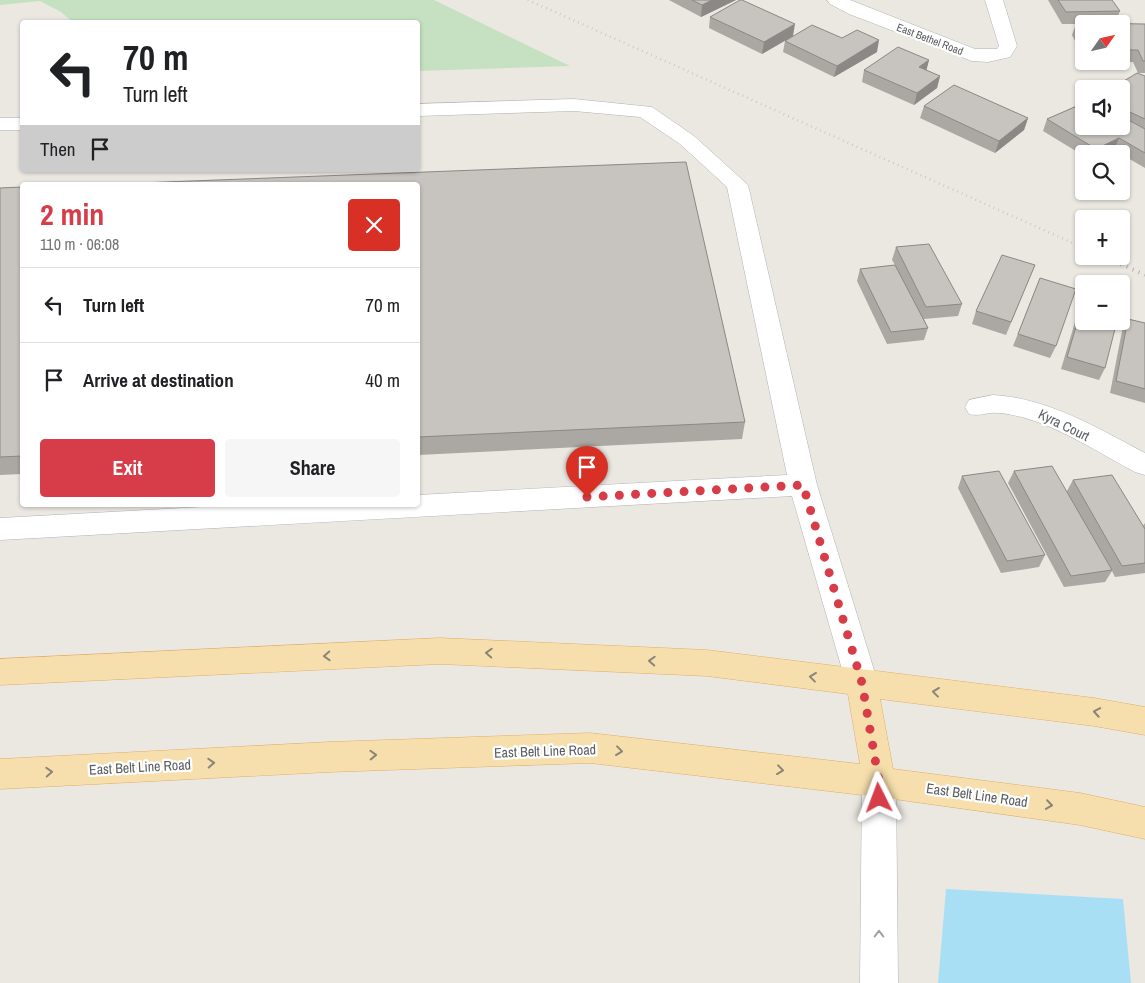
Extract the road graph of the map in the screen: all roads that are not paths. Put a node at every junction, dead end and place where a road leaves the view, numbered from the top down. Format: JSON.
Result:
{"nodes":[{"id":1,"x":836,"y":0,"type":"edge"},
{"id":2,"x":994,"y":0,"type":"edge"},
{"id":3,"x":420,"y":110,"type":"edge"},
{"id":4,"x":0,"y":124,"type":"edge"},
{"id":5,"x":20,"y":124,"type":"edge"},
{"id":6,"x":978,"y":407,"type":"dead end"},
{"id":7,"x":1145,"y":465,"type":"edge"},
{"id":8,"x":803,"y":485,"type":"junction"},
{"id":9,"x":420,"y":506,"type":"edge"},
{"id":10,"x":402,"y":507,"type":"edge"},
{"id":11,"x":0,"y":529,"type":"edge"},
{"id":12,"x":0,"y":672,"type":"edge"},
{"id":13,"x":862,"y":683,"type":"junction"},
{"id":14,"x":1145,"y":721,"type":"edge"},
{"id":15,"x":0,"y":774,"type":"edge"},
{"id":16,"x":879,"y":782,"type":"junction"},
{"id":17,"x":1145,"y":823,"type":"edge"},
{"id":18,"x":879,"y":983,"type":"edge"}],
"edges":[{"from":1,"to":2,"type":"street","name":"East Bethel Road"},
{"from":3,"to":8,"type":"street"},
{"from":4,"to":5,"type":"street"},
{"from":6,"to":7,"type":"street","name":"Kyra Court"},
{"from":8,"to":9,"type":"street"},
{"from":8,"to":13,"type":"street"},
{"from":10,"to":11,"type":"street"},
{"from":13,"to":12,"type":"main road","one_way":true},
{"from":14,"to":13,"type":"main road","one_way":true},
{"from":13,"to":16,"type":"main road"},
{"from":15,"to":16,"type":"main road","name":"East Belt Line Road","one_way":true},
{"from":16,"to":17,"type":"main road","name":"East Belt Line Road","one_way":true},
{"from":18,"to":16,"type":"street","one_way":true}]}
